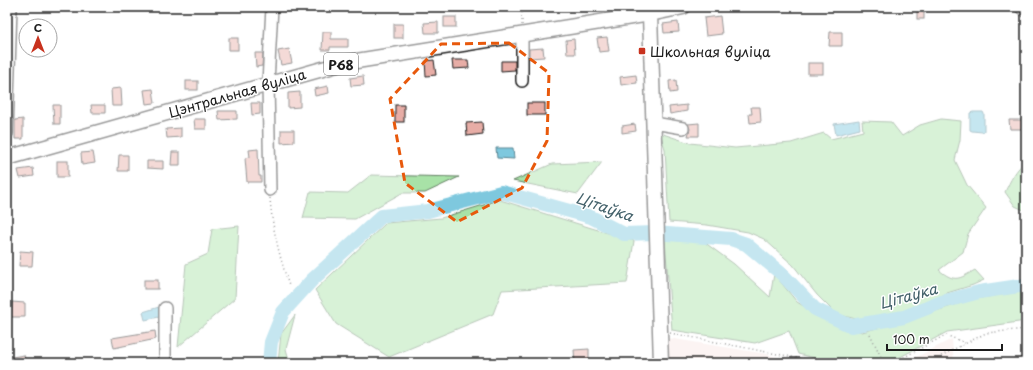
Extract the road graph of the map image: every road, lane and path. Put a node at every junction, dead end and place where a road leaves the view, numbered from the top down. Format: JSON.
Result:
{"nodes":[{"id":1,"x":11,"y":7,"type":"edge"},
{"id":2,"x":272,"y":7,"type":"edge"},
{"id":3,"x":522,"y":7,"type":"edge"},
{"id":4,"x":683,"y":7,"type":"edge"},
{"id":5,"x":1020,"y":7,"type":"edge"},
{"id":6,"x":650,"y":10,"type":"edge"},
{"id":7,"x":1026,"y":11,"type":"edge"},
{"id":8,"x":522,"y":34,"type":"junction"},
{"id":9,"x":522,"y":81,"type":"dead end"},
{"id":10,"x":268,"y":84,"type":"junction"},
{"id":11,"x":654,"y":125,"type":"junction"},
{"id":12,"x":683,"y":128,"type":"dead end"},
{"id":13,"x":7,"y":133,"type":"edge"},
{"id":14,"x":7,"y":158,"type":"edge"},
{"id":15,"x":270,"y":190,"type":"joint"},
{"id":16,"x":289,"y":286,"type":"dead end"},
{"id":17,"x":165,"y":308,"type":"dead end"},
{"id":18,"x":1026,"y":329,"type":"edge"},
{"id":19,"x":660,"y":331,"type":"junction"},
{"id":20,"x":870,"y":334,"type":"dead end"},
{"id":21,"x":965,"y":343,"type":"junction"},
{"id":22,"x":941,"y":356,"type":"dead end"},
{"id":23,"x":165,"y":363,"type":"edge"},
{"id":24,"x":661,"y":363,"type":"edge"},
{"id":25,"x":823,"y":363,"type":"edge"},
{"id":26,"x":884,"y":363,"type":"edge"},
{"id":27,"x":893,"y":363,"type":"edge"}],
"edges":[{"from":1,"to":13,"type":"street"},
{"from":2,"to":10,"type":"street"},
{"from":3,"to":8,"type":"path"},
{"from":4,"to":6,"type":"main road","name":"Цэнтральная вуліца","number":"Р68"},
{"from":5,"to":7,"type":"street"},
{"from":6,"to":8,"type":"main road","name":"Цэнтральная вуліца","number":"Р68"},
{"from":6,"to":11,"type":"main road"},
{"from":8,"to":9,"type":"street"},
{"from":8,"to":10,"type":"main road","name":"Цэнтральная вуліца","number":"Р68"},
{"from":10,"to":14,"type":"main road","name":"Цэнтральная вуліца","number":"Р68"},
{"from":10,"to":15,"type":"street"},
{"from":11,"to":12,"type":"street"},
{"from":11,"to":19,"type":"main road"},
{"from":15,"to":16,"type":"path"},
{"from":17,"to":23,"type":"street"},
{"from":18,"to":21,"type":"path"},
{"from":19,"to":24,"type":"main road"},
{"from":19,"to":25,"type":"path"},
{"from":20,"to":26,"type":"path"},
{"from":21,"to":22,"type":"path"},
{"from":21,"to":27,"type":"path"}]}
